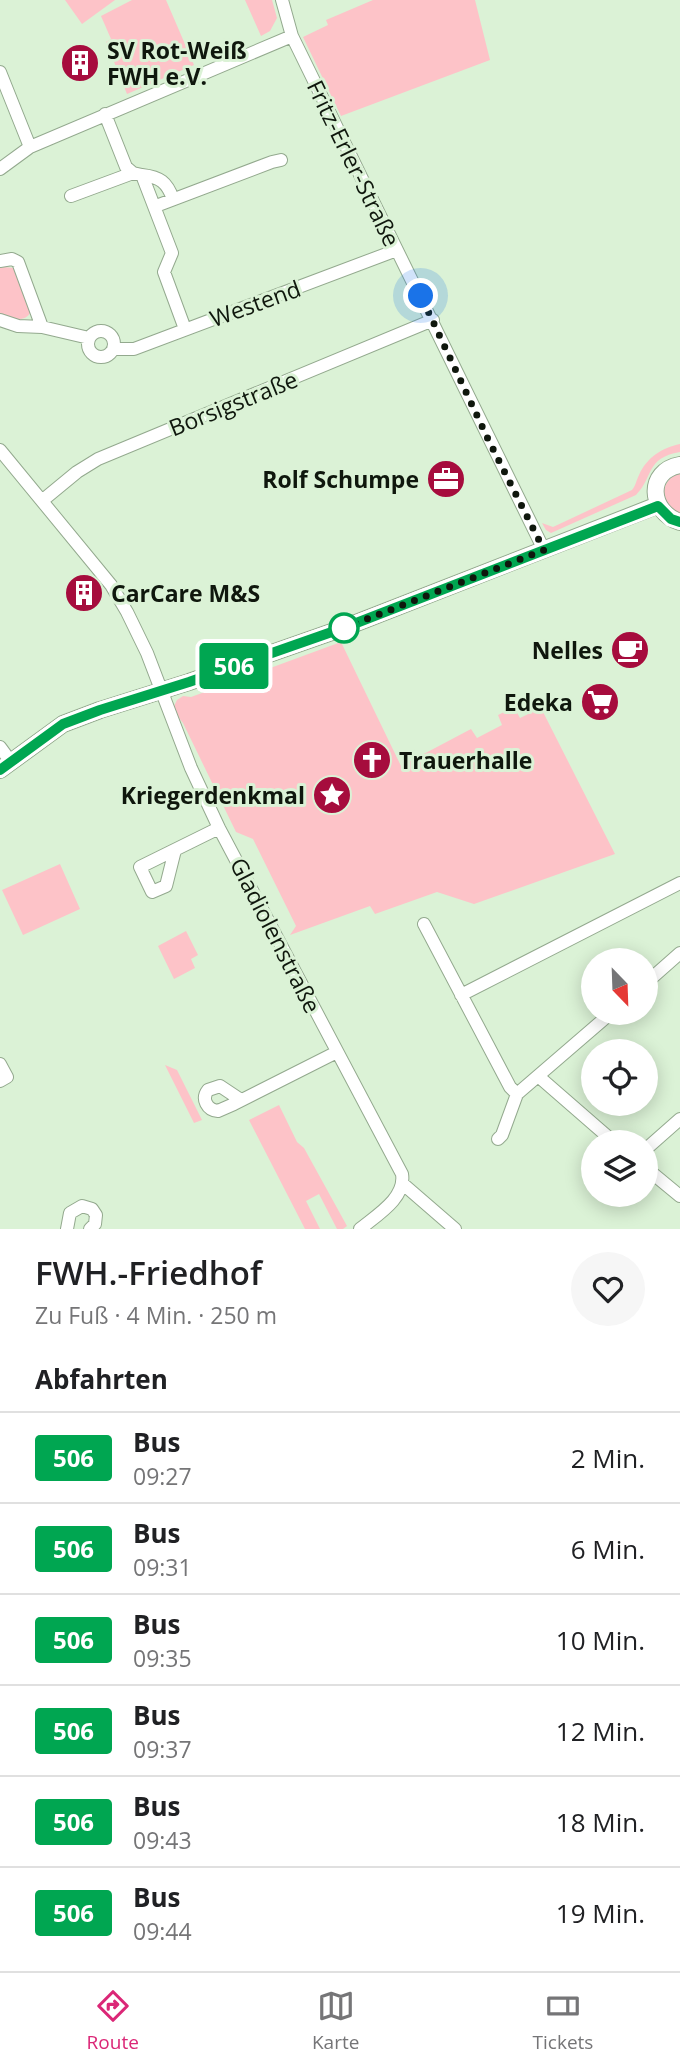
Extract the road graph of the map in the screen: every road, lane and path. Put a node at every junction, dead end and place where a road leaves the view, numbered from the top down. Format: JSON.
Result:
{"nodes":[{"id":1,"x":282,"y":0,"type":"edge"},
{"id":2,"x":292,"y":36,"type":"junction"},
{"id":3,"x":0,"y":72,"type":"edge"},
{"id":4,"x":105,"y":114,"type":"junction"},
{"id":5,"x":30,"y":147,"type":"junction"},
{"id":6,"x":281,"y":160,"type":"dead end"},
{"id":7,"x":0,"y":169,"type":"edge"},
{"id":8,"x":138,"y":174,"type":"junction"},
{"id":9,"x":71,"y":196,"type":"dead end"},
{"id":10,"x":173,"y":199,"type":"junction"},
{"id":11,"x":156,"y":206,"type":"junction"},
{"id":12,"x":397,"y":250,"type":"junction"},
{"id":13,"x":0,"y":261,"type":"edge"},
{"id":14,"x":0,"y":320,"type":"edge"},
{"id":15,"x":433,"y":320,"type":"junction"},
{"id":16,"x":42,"y":327,"type":"junction"},
{"id":17,"x":185,"y":329,"type":"junction"},
{"id":18,"x":0,"y":450,"type":"edge"},
{"id":19,"x":680,"y":465,"type":"edge"},
{"id":20,"x":43,"y":500,"type":"junction"},
{"id":21,"x":658,"y":506,"type":"junction"},
{"id":22,"x":680,"y":522,"type":"edge"},
{"id":23,"x":544,"y":550,"type":"junction"},
{"id":24,"x":160,"y":691,"type":"junction"},
{"id":25,"x":0,"y":747,"type":"edge"},
{"id":26,"x":6,"y":766,"type":"edge"},
{"id":27,"x":219,"y":828,"type":"junction"},
{"id":28,"x":176,"y":850,"type":"dead end"},
{"id":29,"x":680,"y":883,"type":"edge"},
{"id":30,"x":424,"y":923,"type":"dead end"},
{"id":31,"x":680,"y":953,"type":"edge"},
{"id":32,"x":658,"y":972,"type":"edge"},
{"id":33,"x":461,"y":995,"type":"junction"},
{"id":34,"x":596,"y":1026,"type":"edge"},
{"id":35,"x":337,"y":1052,"type":"junction"},
{"id":36,"x":0,"y":1064,"type":"edge"},
{"id":37,"x":538,"y":1076,"type":"junction"},
{"id":38,"x":0,"y":1081,"type":"edge"},
{"id":39,"x":517,"y":1094,"type":"junction"},
{"id":40,"x":241,"y":1100,"type":"dead end"},
{"id":41,"x":680,"y":1119,"type":"edge"},
{"id":42,"x":600,"y":1130,"type":"edge"},
{"id":43,"x":658,"y":1138,"type":"edge"},
{"id":44,"x":498,"y":1139,"type":"dead end"},
{"id":45,"x":658,"y":1178,"type":"edge"},
{"id":46,"x":403,"y":1179,"type":"junction"},
{"id":47,"x":680,"y":1196,"type":"edge"},
{"id":48,"x":67,"y":1229,"type":"edge"},
{"id":49,"x":90,"y":1229,"type":"edge"},
{"id":50,"x":360,"y":1229,"type":"edge"},
{"id":51,"x":455,"y":1229,"type":"edge"}],
"edges":[{"from":1,"to":2,"type":"street","name":"Fritz-Erler-Straße"},
{"from":2,"to":4,"type":"street"},
{"from":2,"to":12,"type":"street","name":"Fritz-Erler-Straße"},
{"from":3,"to":5,"type":"street"},
{"from":4,"to":5,"type":"street"},
{"from":4,"to":8,"type":"street"},
{"from":5,"to":7,"type":"street"},
{"from":6,"to":10,"type":"street"},
{"from":8,"to":9,"type":"street"},
{"from":8,"to":10,"type":"street"},
{"from":8,"to":11,"type":"street"},
{"from":10,"to":11,"type":"street"},
{"from":11,"to":17,"type":"street"},
{"from":12,"to":15,"type":"street","name":"Fritz-Erler-Straße"},
{"from":12,"to":17,"type":"street","name":"Westend"},
{"from":13,"to":16,"type":"street"},
{"from":14,"to":16,"type":"street"},
{"from":15,"to":20,"type":"street","name":"Borsigstraße"},
{"from":15,"to":23,"type":"street","name":"Fritz-Erler-Straße"},
{"from":16,"to":17,"type":"street","name":"Westend"},
{"from":18,"to":20,"type":"street","name":"Gladiolenstraße"},
{"from":19,"to":21,"type":"street"},
{"from":20,"to":24,"type":"street","name":"Gladiolenstraße"},
{"from":21,"to":22,"type":"street"},
{"from":21,"to":23,"type":"street"},
{"from":23,"to":24,"type":"street"},
{"from":24,"to":26,"type":"street"},
{"from":24,"to":27,"type":"street","name":"Gladiolenstraße"},
{"from":25,"to":26,"type":"street"},
{"from":27,"to":28,"type":"street"},
{"from":27,"to":35,"type":"street","name":"Gladiolenstraße"},
{"from":29,"to":33,"type":"street"},
{"from":30,"to":33,"type":"street"},
{"from":31,"to":32,"type":"street"},
{"from":33,"to":39,"type":"street"},
{"from":34,"to":37,"type":"street"},
{"from":35,"to":40,"type":"street"},
{"from":35,"to":46,"type":"street","name":"Gladiolenstraße"},
{"from":36,"to":38,"type":"street"},
{"from":37,"to":39,"type":"street"},
{"from":37,"to":42,"type":"street"},
{"from":39,"to":44,"type":"street"},
{"from":41,"to":43,"type":"street"},
{"from":45,"to":47,"type":"street"},
{"from":46,"to":50,"type":"street"},
{"from":46,"to":51,"type":"street","name":"Gladiolenstraße"},
{"from":48,"to":49,"type":"street"}]}
